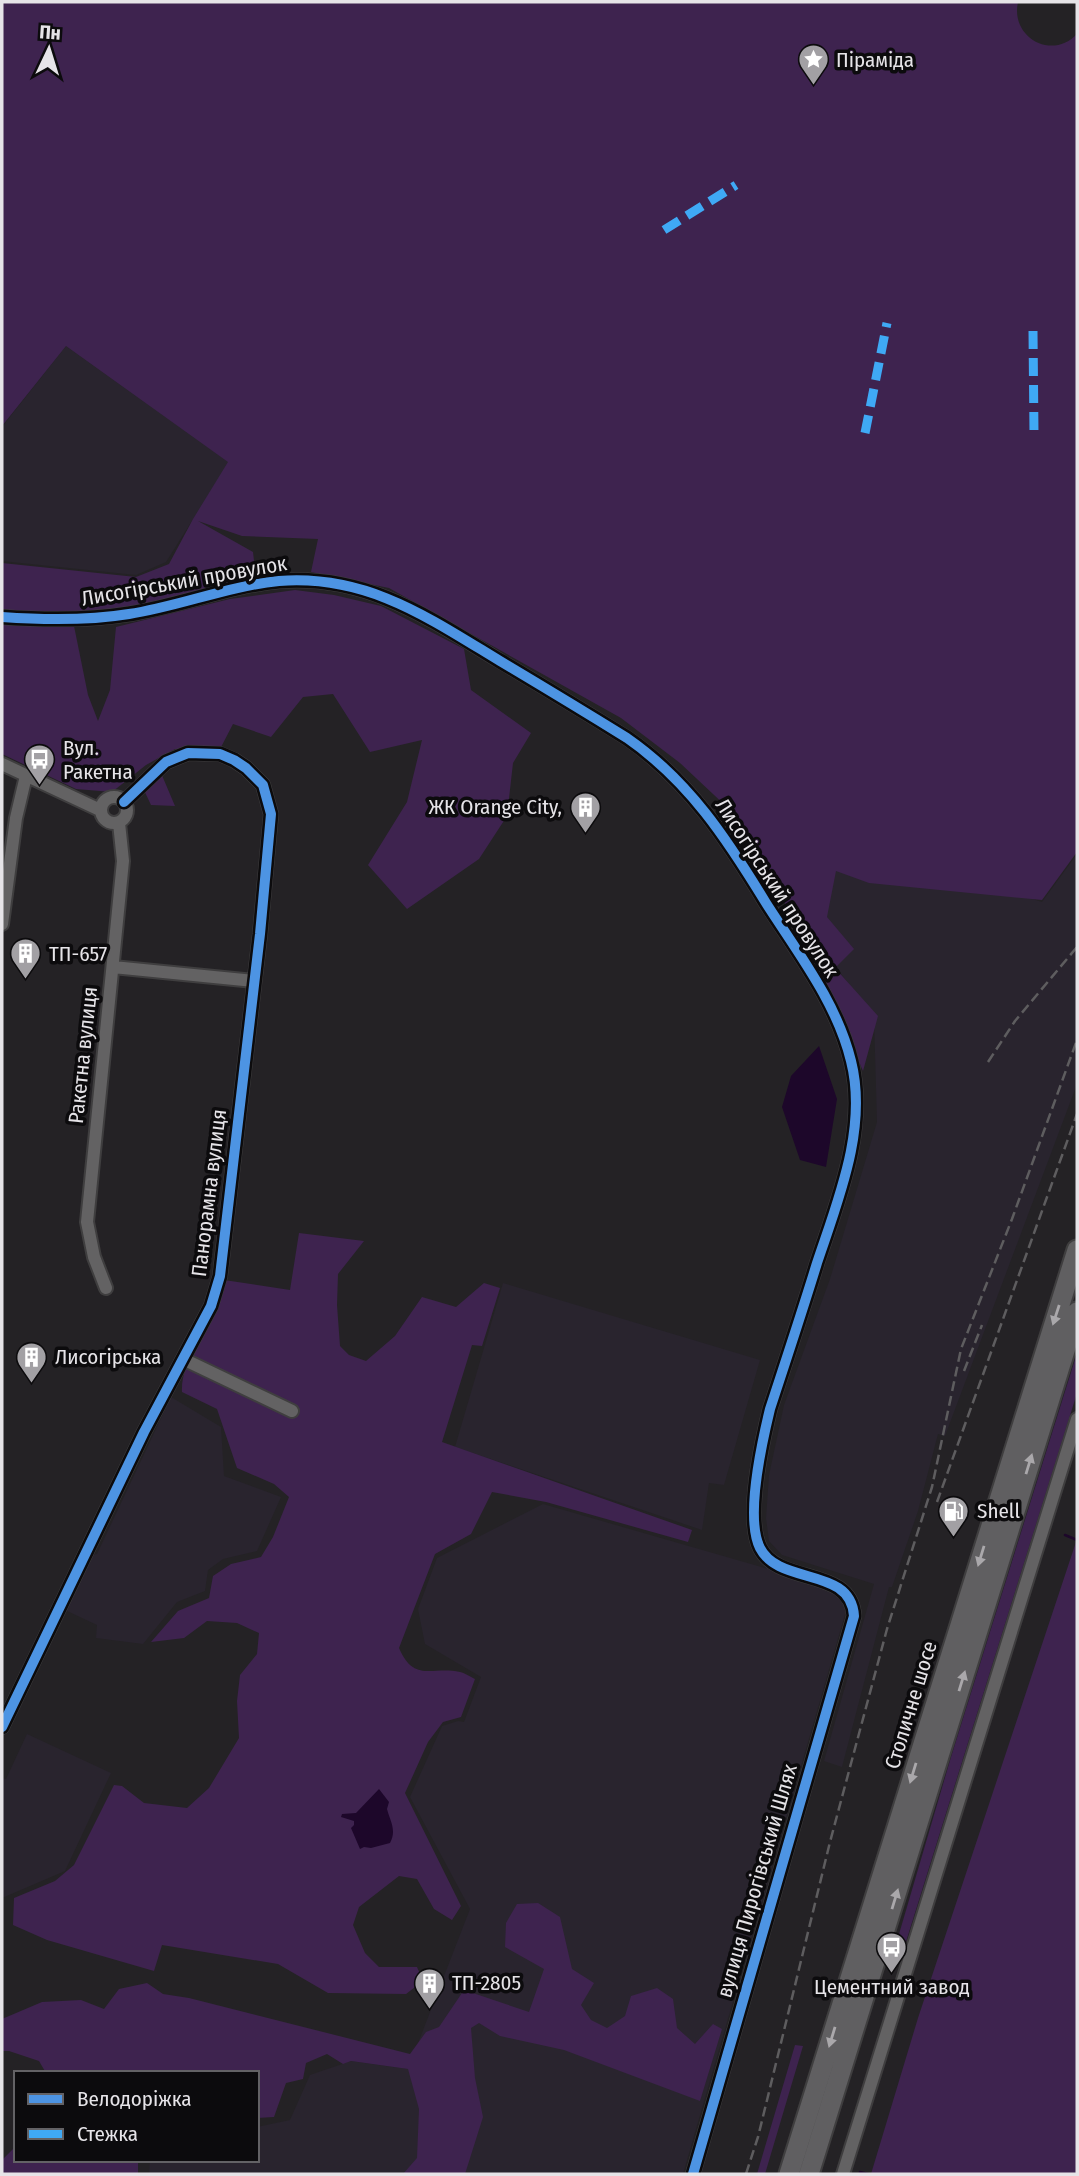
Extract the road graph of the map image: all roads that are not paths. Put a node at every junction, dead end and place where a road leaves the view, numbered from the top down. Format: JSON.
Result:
{"nodes":[{"id":1,"x":2,"y":617,"type":"edge"},
{"id":2,"x":2,"y":764,"type":"edge"},
{"id":3,"x":26,"y":776,"type":"junction"},
{"id":4,"x":124,"y":802,"type":"junction"},
{"id":5,"x":100,"y":810,"type":"junction"},
{"id":6,"x":119,"y":823,"type":"junction"},
{"id":7,"x":2,"y":924,"type":"edge"},
{"id":8,"x":113,"y":967,"type":"junction"},
{"id":9,"x":254,"y":981,"type":"junction"},
{"id":10,"x":1077,"y":1250,"type":"edge"},
{"id":11,"x":106,"y":1289,"type":"dead end"},
{"id":12,"x":1077,"y":1312,"type":"edge"},
{"id":13,"x":183,"y":1359,"type":"junction"},
{"id":14,"x":292,"y":1411,"type":"dead end"},
{"id":15,"x":1077,"y":1419,"type":"edge"},
{"id":16,"x":850,"y":1599,"type":"joint"},
{"id":17,"x":2,"y":1727,"type":"edge"},
{"id":18,"x":693,"y":2174,"type":"edge"},
{"id":19,"x":789,"y":2174,"type":"edge"},
{"id":20,"x":809,"y":2174,"type":"edge"},
{"id":21,"x":843,"y":2174,"type":"edge"}],
"edges":[{"from":1,"to":16,"type":"street","name":"Лисогірський провулок"},
{"from":2,"to":3,"type":"street"},
{"from":3,"to":5,"type":"street"},
{"from":3,"to":7,"type":"street"},
{"from":4,"to":5,"type":"street"},
{"from":4,"to":6,"type":"street"},
{"from":4,"to":9,"type":"street","name":"Панорамна вулиця"},
{"from":5,"to":6,"type":"street"},
{"from":6,"to":8,"type":"street","name":"Ракетна вулиця"},
{"from":8,"to":9,"type":"street"},
{"from":8,"to":11,"type":"street","name":"Ракетна вулиця"},
{"from":9,"to":13,"type":"street","name":"Панорамна вулиця"},
{"from":10,"to":19,"type":"highway","name":"Столичне шосе","one_way":true},
{"from":20,"to":12,"type":"highway","name":"Столичне шосе","one_way":true},
{"from":13,"to":14,"type":"street"},
{"from":13,"to":17,"type":"street","name":"Панорамна вулиця"},
{"from":15,"to":21,"type":"street"},
{"from":16,"to":18,"type":"street","name":"вулиця Пирогівський Шлях"}]}
